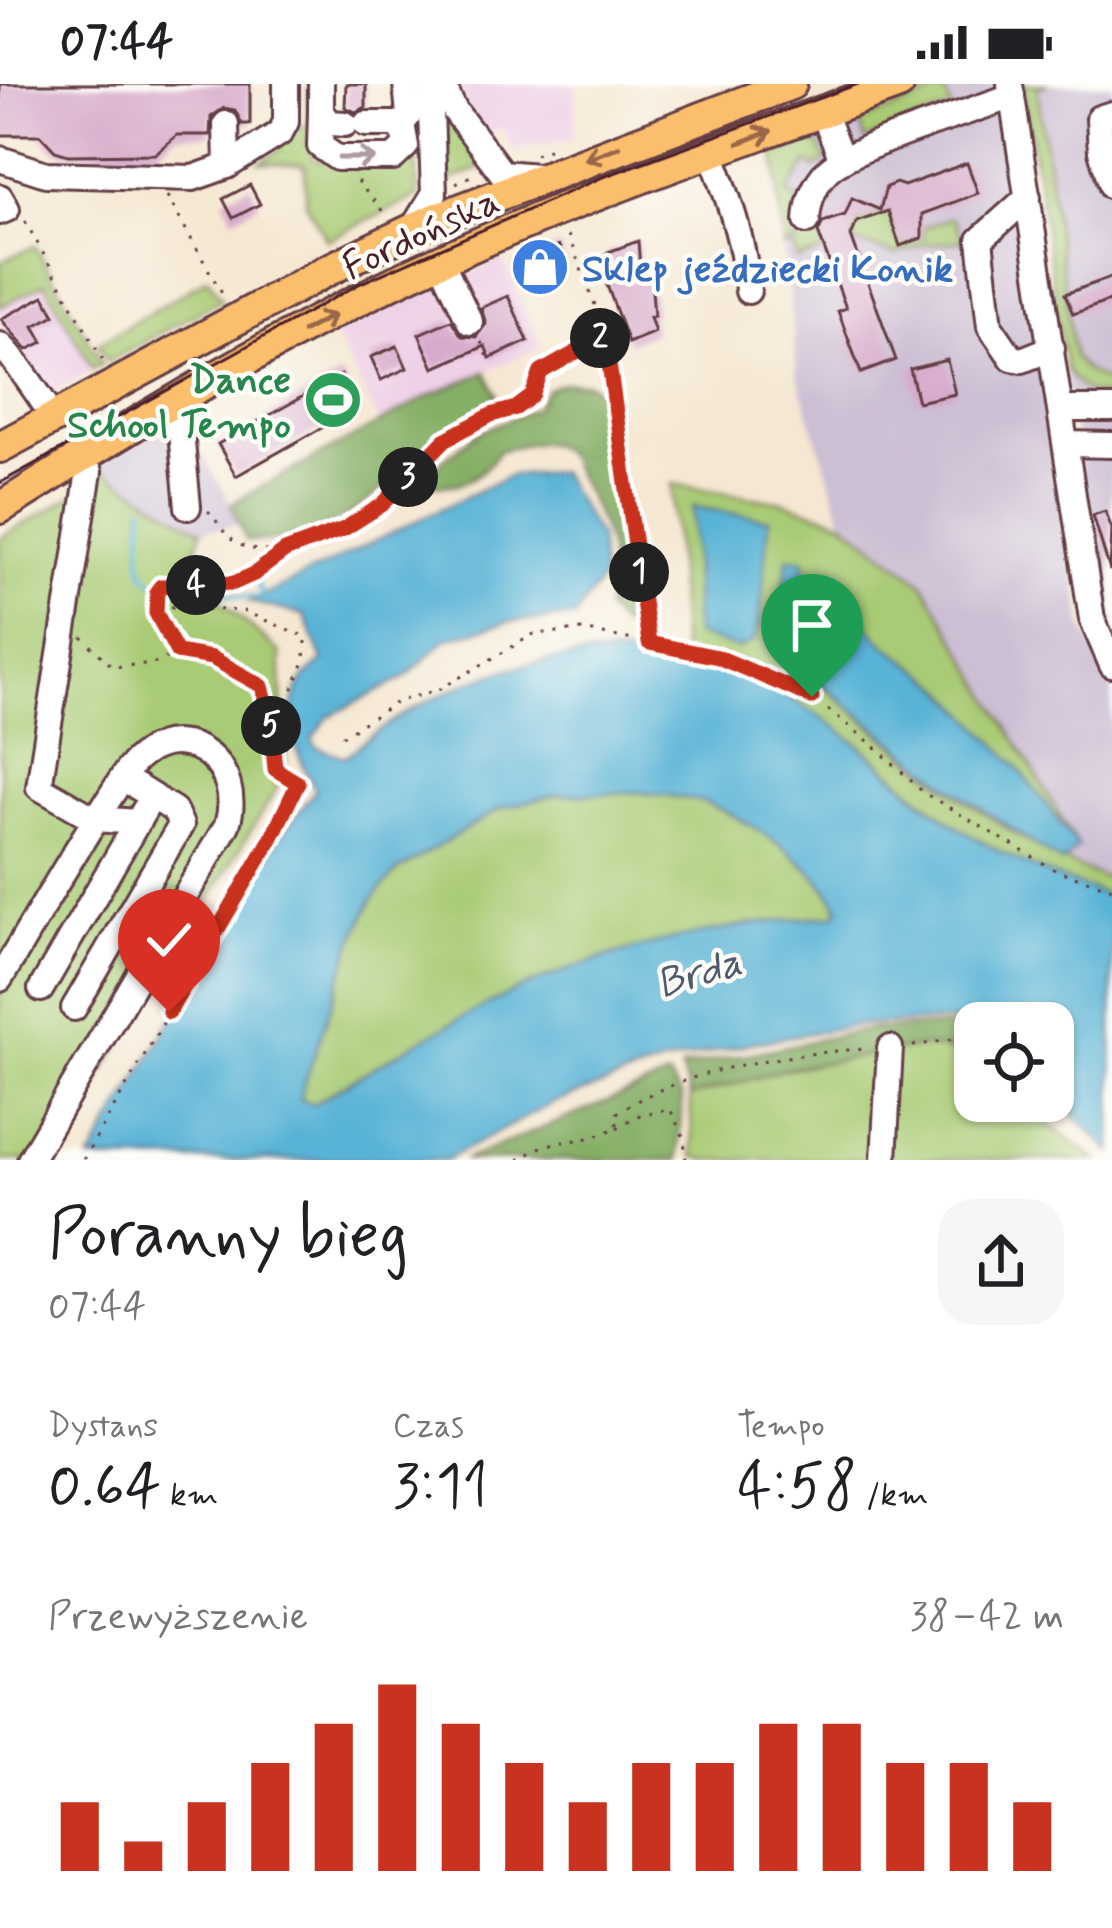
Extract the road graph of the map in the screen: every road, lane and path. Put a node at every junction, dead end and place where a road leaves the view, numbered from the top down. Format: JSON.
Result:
{"nodes":[{"id":1,"x":286,"y":84,"type":"edge"},
{"id":2,"x":321,"y":84,"type":"edge"},
{"id":3,"x":406,"y":84,"type":"edge"},
{"id":4,"x":430,"y":84,"type":"edge"},
{"id":5,"x":442,"y":84,"type":"edge"},
{"id":6,"x":791,"y":84,"type":"edge"},
{"id":7,"x":899,"y":84,"type":"edge"},
{"id":8,"x":1011,"y":90,"type":"edge"},
{"id":9,"x":321,"y":111,"type":"junction"},
{"id":10,"x":823,"y":112,"type":"junction"},
{"id":11,"x":1112,"y":114,"type":"edge"},
{"id":12,"x":226,"y":124,"type":"dead end"},
{"id":13,"x":402,"y":124,"type":"junction"},
{"id":14,"x":711,"y":153,"type":"junction"},
{"id":15,"x":0,"y":159,"type":"edge"},
{"id":16,"x":842,"y":160,"type":"junction"},
{"id":17,"x":227,"y":166,"type":"junction"},
{"id":18,"x":540,"y":176,"type":"junction"},
{"id":19,"x":355,"y":178,"type":"dead end"},
{"id":20,"x":1112,"y":186,"type":"edge"},
{"id":21,"x":164,"y":189,"type":"dead end"},
{"id":22,"x":1028,"y":196,"type":"junction"},
{"id":23,"x":7,"y":209,"type":"edge"},
{"id":24,"x":560,"y":211,"type":"junction"},
{"id":25,"x":807,"y":221,"type":"dead end"},
{"id":26,"x":400,"y":222,"type":"junction"},
{"id":27,"x":441,"y":261,"type":"junction"},
{"id":28,"x":748,"y":290,"type":"dead end"},
{"id":29,"x":226,"y":300,"type":"dead end"},
{"id":30,"x":472,"y":325,"type":"joint"},
{"id":31,"x":605,"y":336,"type":"junction"},
{"id":32,"x":0,"y":345,"type":"edge"},
{"id":33,"x":1052,"y":349,"type":"junction"},
{"id":34,"x":506,"y":352,"type":"dead end"},
{"id":35,"x":106,"y":366,"type":"dead end"},
{"id":36,"x":1061,"y":409,"type":"junction"},
{"id":37,"x":1112,"y":409,"type":"edge"},
{"id":38,"x":161,"y":410,"type":"junction"},
{"id":39,"x":53,"y":417,"type":"junction"},
{"id":40,"x":1066,"y":444,"type":"junction"},
{"id":41,"x":1112,"y":445,"type":"edge"},
{"id":42,"x":0,"y":447,"type":"edge"},
{"id":43,"x":82,"y":456,"type":"junction"},
{"id":44,"x":188,"y":507,"type":"joint"},
{"id":45,"x":0,"y":508,"type":"edge"},
{"id":46,"x":285,"y":551,"type":"junction"},
{"id":47,"x":159,"y":606,"type":"junction"},
{"id":48,"x":80,"y":635,"type":"dead end"},
{"id":49,"x":649,"y":643,"type":"junction"},
{"id":50,"x":177,"y":652,"type":"junction"},
{"id":51,"x":1112,"y":665,"type":"edge"},
{"id":52,"x":342,"y":736,"type":"dead end"},
{"id":53,"x":275,"y":769,"type":"junction"},
{"id":54,"x":123,"y":778,"type":"junction"},
{"id":55,"x":153,"y":797,"type":"junction"},
{"id":56,"x":95,"y":820,"type":"junction"},
{"id":57,"x":138,"y":822,"type":"junction"},
{"id":58,"x":165,"y":857,"type":"junction"},
{"id":59,"x":1112,"y":888,"type":"edge"},
{"id":60,"x":184,"y":898,"type":"junction"},
{"id":61,"x":0,"y":979,"type":"edge"},
{"id":62,"x":41,"y":988,"type":"dead end"},
{"id":63,"x":74,"y":1008,"type":"dead end"},
{"id":64,"x":954,"y":1040,"type":"edge"},
{"id":65,"x":890,"y":1048,"type":"junction"},
{"id":66,"x":617,"y":1128,"type":"junction"},
{"id":67,"x":30,"y":1160,"type":"edge"},
{"id":68,"x":83,"y":1160,"type":"edge"},
{"id":69,"x":518,"y":1160,"type":"edge"},
{"id":70,"x":686,"y":1160,"type":"edge"},
{"id":71,"x":884,"y":1160,"type":"edge"}],
"edges":[{"from":1,"to":17,"type":"street"},
{"from":2,"to":9,"type":"street"},
{"from":3,"to":13,"type":"street"},
{"from":4,"to":26,"type":"street"},
{"from":5,"to":18,"type":"street"},
{"from":6,"to":18,"type":"main road","name":"Fordońska","one_way":true},
{"from":7,"to":10,"type":"main road","name":"Fordońska"},
{"from":8,"to":16,"type":"street"},
{"from":8,"to":22,"type":"street"},
{"from":9,"to":13,"type":"street"},
{"from":9,"to":13,"type":"street","one_way":true},
{"from":14,"to":10,"type":"main road","name":"Fordońska","one_way":true},
{"from":10,"to":16,"type":"street"},
{"from":11,"to":20,"type":"street"},
{"from":12,"to":17,"type":"street"},
{"from":14,"to":24,"type":"main road","name":"Fordońska"},
{"from":14,"to":28,"type":"street"},
{"from":15,"to":17,"type":"street"},
{"from":16,"to":25,"type":"street"},
{"from":18,"to":26,"type":"main road","name":"Fordońska"},
{"from":19,"to":26,"type":"path"},
{"from":21,"to":29,"type":"path"},
{"from":22,"to":33,"type":"street"},
{"from":22,"to":33,"type":"street"},
{"from":23,"to":35,"type":"path"},
{"from":24,"to":27,"type":"main road","name":"Fordońska"},
{"from":24,"to":31,"type":"path"},
{"from":26,"to":39,"type":"main road","name":"Fordońska"},
{"from":27,"to":30,"type":"street"},
{"from":38,"to":27,"type":"main road","name":"Fordońska","one_way":true},
{"from":30,"to":34,"type":"path"},
{"from":31,"to":46,"type":"path"},
{"from":31,"to":49,"type":"path"},
{"from":32,"to":39,"type":"street"},
{"from":33,"to":36,"type":"street"},
{"from":36,"to":37,"type":"street"},
{"from":36,"to":40,"type":"street"},
{"from":38,"to":43,"type":"main road","name":"Fordońska"},
{"from":38,"to":44,"type":"street"},
{"from":39,"to":42,"type":"main road","name":"Fordońska"},
{"from":40,"to":41,"type":"street"},
{"from":40,"to":51,"type":"street"},
{"from":43,"to":45,"type":"main road","name":"Fordońska"},
{"from":43,"to":56,"type":"street"},
{"from":44,"to":46,"type":"path"},
{"from":46,"to":47,"type":"path"},
{"from":47,"to":50,"type":"path"},
{"from":47,"to":53,"type":"path"},
{"from":48,"to":50,"type":"path"},
{"from":49,"to":52,"type":"path"},
{"from":49,"to":59,"type":"path"},
{"from":50,"to":53,"type":"path"},
{"from":53,"to":68,"type":"path"},
{"from":54,"to":55,"type":"street"},
{"from":54,"to":56,"type":"street"},
{"from":54,"to":60,"type":"street"},
{"from":55,"to":57,"type":"street"},
{"from":55,"to":58,"type":"street"},
{"from":56,"to":57,"type":"street"},
{"from":56,"to":61,"type":"street"},
{"from":57,"to":62,"type":"street"},
{"from":58,"to":60,"type":"street"},
{"from":58,"to":63,"type":"street"},
{"from":60,"to":67,"type":"street"},
{"from":64,"to":65,"type":"path"},
{"from":65,"to":66,"type":"path"},
{"from":65,"to":71,"type":"street"},
{"from":66,"to":69,"type":"path"},
{"from":66,"to":70,"type":"path"}]}
